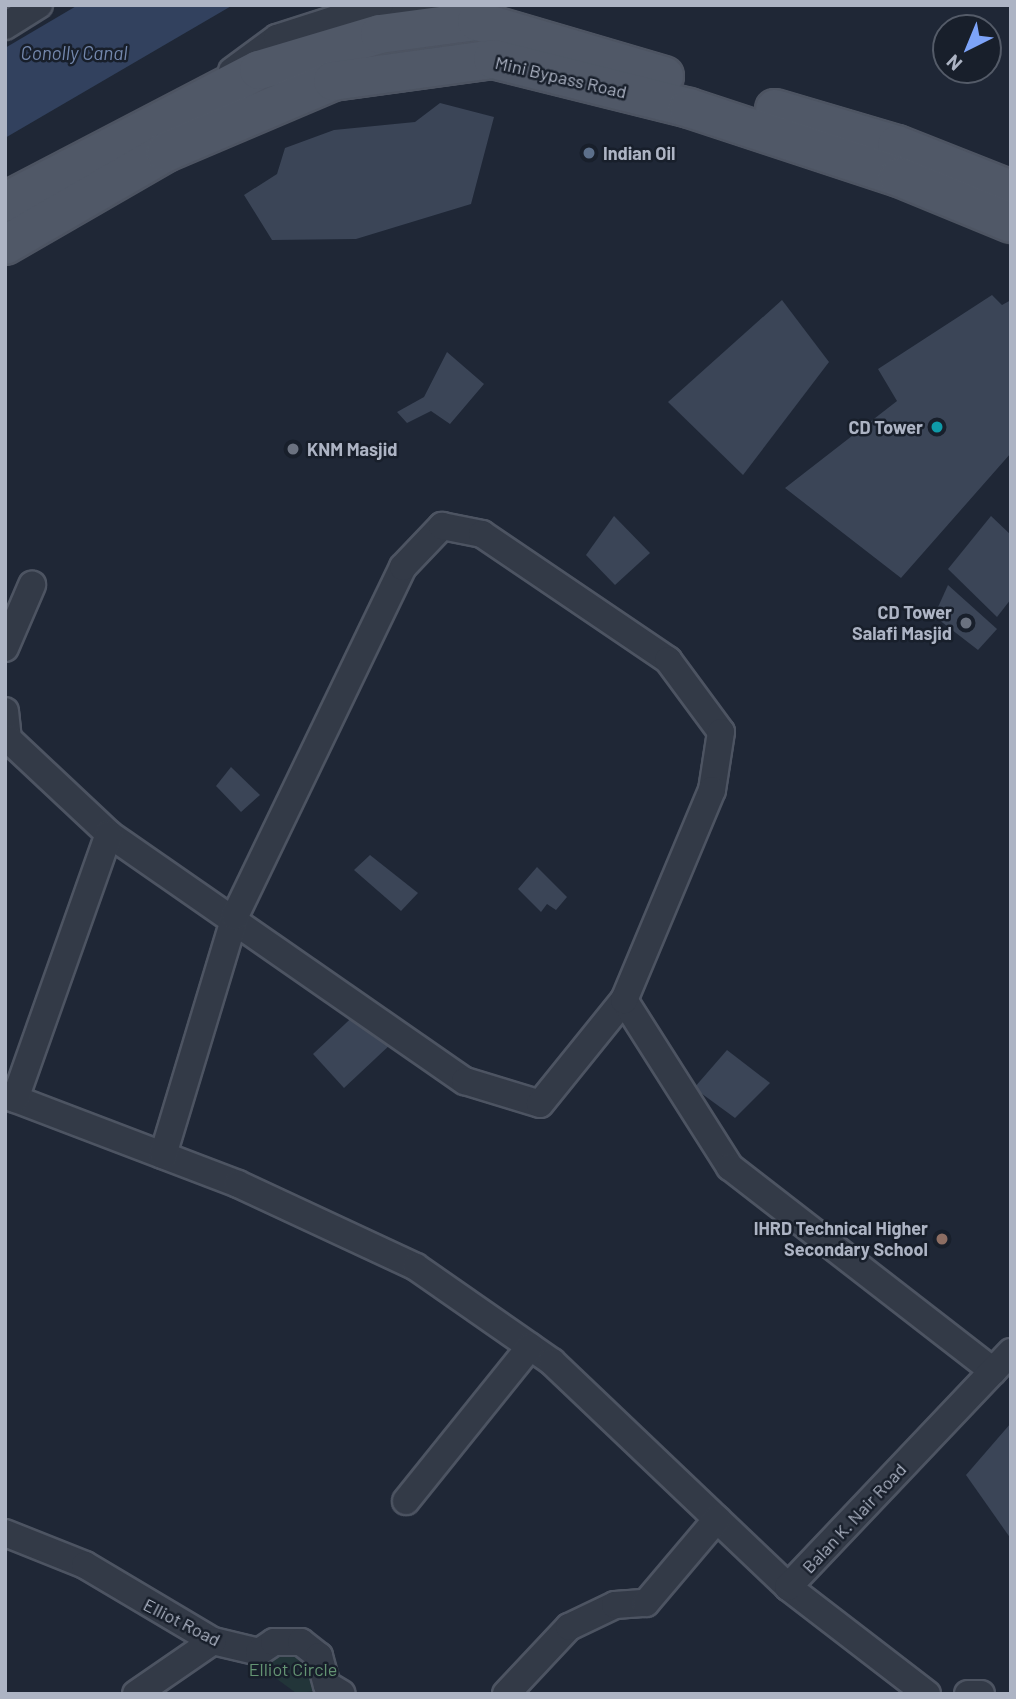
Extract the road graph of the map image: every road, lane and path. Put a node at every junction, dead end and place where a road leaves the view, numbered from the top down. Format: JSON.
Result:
{"nodes":[{"id":1,"x":39,"y":5,"type":"edge"},
{"id":2,"x":380,"y":5,"type":"edge"},
{"id":3,"x":390,"y":5,"type":"edge"},
{"id":4,"x":477,"y":22,"type":"junction"},
{"id":5,"x":5,"y":26,"type":"edge"},
{"id":6,"x":606,"y":73,"type":"junction"},
{"id":7,"x":171,"y":115,"type":"junction"},
{"id":8,"x":1011,"y":190,"type":"edge"},
{"id":9,"x":5,"y":202,"type":"edge"},
{"id":10,"x":1011,"y":223,"type":"edge"},
{"id":11,"x":5,"y":245,"type":"edge"},
{"id":12,"x":32,"y":585,"type":"dead end"},
{"id":13,"x":5,"y":649,"type":"edge"},
{"id":14,"x":5,"y":711,"type":"edge"},
{"id":15,"x":109,"y":834,"type":"junction"},
{"id":16,"x":235,"y":916,"type":"junction"},
{"id":17,"x":624,"y":1000,"type":"junction"},
{"id":18,"x":10,"y":1097,"type":"edge"},
{"id":19,"x":163,"y":1155,"type":"junction"},
{"id":20,"x":530,"y":1348,"type":"junction"},
{"id":21,"x":1002,"y":1361,"type":"edge"},
{"id":22,"x":406,"y":1501,"type":"dead end"},
{"id":23,"x":717,"y":1519,"type":"junction"},
{"id":24,"x":5,"y":1533,"type":"edge"},
{"id":25,"x":789,"y":1587,"type":"junction"},
{"id":26,"x":213,"y":1642,"type":"junction"},
{"id":27,"x":136,"y":1694,"type":"edge"},
{"id":28,"x":342,"y":1694,"type":"edge"},
{"id":29,"x":506,"y":1694,"type":"edge"},
{"id":30,"x":927,"y":1694,"type":"edge"},
{"id":31,"x":968,"y":1694,"type":"edge"},
{"id":32,"x":981,"y":1694,"type":"edge"}],
"edges":[{"from":1,"to":5,"type":"street"},
{"from":2,"to":7,"type":"street"},
{"from":3,"to":4,"type":"street"},
{"from":4,"to":6,"type":"main road","name":"Mini Bypass Road"},
{"from":4,"to":7,"type":"main road","name":"Mini Bypass Road"},
{"from":6,"to":8,"type":"main road","name":"Mini Bypass Road"},
{"from":6,"to":10,"type":"main road","name":"Mini Bypass Road"},
{"from":6,"to":11,"type":"main road","name":"Mini Bypass Road"},
{"from":7,"to":9,"type":"main road","name":"Mini Bypass Road"},
{"from":12,"to":13,"type":"street"},
{"from":14,"to":15,"type":"street"},
{"from":15,"to":16,"type":"street"},
{"from":15,"to":18,"type":"street"},
{"from":16,"to":17,"type":"street"},
{"from":16,"to":17,"type":"street"},
{"from":16,"to":19,"type":"street"},
{"from":17,"to":21,"type":"street"},
{"from":18,"to":19,"type":"street"},
{"from":19,"to":20,"type":"street"},
{"from":20,"to":22,"type":"street"},
{"from":20,"to":23,"type":"street"},
{"from":21,"to":25,"type":"street","name":"Balan K. Nair Road"},
{"from":23,"to":25,"type":"street"},
{"from":23,"to":29,"type":"street"},
{"from":24,"to":26,"type":"street","name":"Elliot Road"},
{"from":25,"to":30,"type":"street","name":"Balan K. Nair Road"},
{"from":26,"to":27,"type":"street"},
{"from":26,"to":28,"type":"street","name":"Elliot Road"},
{"from":31,"to":32,"type":"street"}]}
